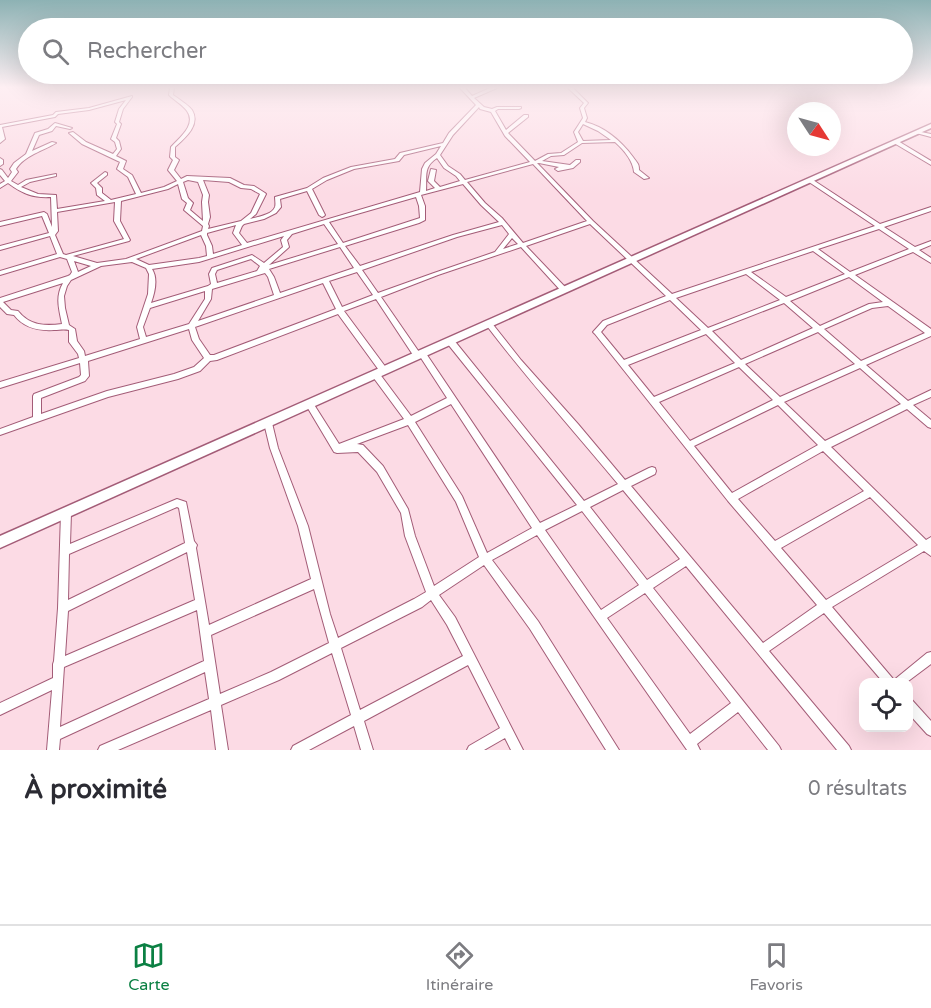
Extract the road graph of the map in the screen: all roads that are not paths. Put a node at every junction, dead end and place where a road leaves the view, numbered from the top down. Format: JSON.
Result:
{"nodes":[{"id":1,"x":17,"y":123,"type":"edge"},
{"id":2,"x":118,"y":123,"type":"edge"},
{"id":3,"x":191,"y":123,"type":"edge"},
{"id":4,"x":462,"y":123,"type":"edge"},
{"id":5,"x":501,"y":123,"type":"edge"},
{"id":6,"x":518,"y":123,"type":"edge"},
{"id":7,"x":583,"y":123,"type":"joint"},
{"id":8,"x":1,"y":125,"type":"edge"},
{"id":9,"x":931,"y":126,"type":"edge"},
{"id":10,"x":507,"y":132,"type":"junction"},
{"id":11,"x":918,"y":132,"type":"junction"},
{"id":12,"x":931,"y":136,"type":"edge"},
{"id":13,"x":614,"y":141,"type":"junction"},
{"id":14,"x":0,"y":142,"type":"edge"},
{"id":15,"x":581,"y":142,"type":"junction"},
{"id":16,"x":54,"y":143,"type":"dead end"},
{"id":17,"x":896,"y":143,"type":"junction"},
{"id":18,"x":443,"y":144,"type":"junction"},
{"id":19,"x":562,"y":154,"type":"junction"},
{"id":20,"x":28,"y":155,"type":"junction"},
{"id":21,"x":115,"y":155,"type":"junction"},
{"id":22,"x":438,"y":155,"type":"junction"},
{"id":23,"x":578,"y":161,"type":"dead end"},
{"id":24,"x":536,"y":162,"type":"junction"},
{"id":25,"x":931,"y":163,"type":"edge"},
{"id":26,"x":562,"y":167,"type":"junction"},
{"id":27,"x":433,"y":170,"type":"dead end"},
{"id":28,"x":0,"y":171,"type":"edge"},
{"id":29,"x":105,"y":174,"type":"dead end"},
{"id":30,"x":54,"y":175,"type":"dead end"},
{"id":31,"x":646,"y":178,"type":"dead end"},
{"id":32,"x":87,"y":180,"type":"dead end"},
{"id":33,"x":551,"y":180,"type":"junction"},
{"id":34,"x":8,"y":181,"type":"junction"},
{"id":35,"x":811,"y":181,"type":"junction"},
{"id":36,"x":181,"y":182,"type":"junction"},
{"id":37,"x":462,"y":182,"type":"junction"},
{"id":38,"x":94,"y":183,"type":"junction"},
{"id":39,"x":0,"y":186,"type":"edge"},
{"id":40,"x":18,"y":187,"type":"junction"},
{"id":41,"x":309,"y":189,"type":"junction"},
{"id":42,"x":439,"y":189,"type":"junction"},
{"id":43,"x":139,"y":195,"type":"junction"},
{"id":44,"x":420,"y":195,"type":"junction"},
{"id":45,"x":114,"y":202,"type":"junction"},
{"id":46,"x":328,"y":209,"type":"dead end"},
{"id":47,"x":931,"y":209,"type":"edge"},
{"id":48,"x":54,"y":212,"type":"junction"},
{"id":49,"x":325,"y":219,"type":"junction"},
{"id":50,"x":242,"y":222,"type":"junction"},
{"id":51,"x":591,"y":222,"type":"junction"},
{"id":52,"x":501,"y":223,"type":"junction"},
{"id":53,"x":0,"y":224,"type":"edge"},
{"id":54,"x":205,"y":224,"type":"junction"},
{"id":55,"x":881,"y":227,"type":"junction"},
{"id":56,"x":291,"y":231,"type":"junction"},
{"id":57,"x":203,"y":233,"type":"junction"},
{"id":58,"x":512,"y":234,"type":"junction"},
{"id":59,"x":52,"y":235,"type":"junction"},
{"id":60,"x":931,"y":243,"type":"edge"},
{"id":61,"x":522,"y":244,"type":"junction"},
{"id":62,"x":245,"y":245,"type":"junction"},
{"id":63,"x":343,"y":245,"type":"junction"},
{"id":64,"x":0,"y":248,"type":"edge"},
{"id":65,"x":814,"y":249,"type":"junction"},
{"id":66,"x":914,"y":250,"type":"junction"},
{"id":67,"x":498,"y":253,"type":"junction"},
{"id":68,"x":60,"y":255,"type":"junction"},
{"id":69,"x":68,"y":256,"type":"junction"},
{"id":70,"x":210,"y":257,"type":"junction"},
{"id":71,"x":125,"y":260,"type":"junction"},
{"id":72,"x":632,"y":260,"type":"junction"},
{"id":73,"x":931,"y":261,"type":"edge"},
{"id":74,"x":100,"y":264,"type":"junction"},
{"id":75,"x":148,"y":267,"type":"junction"},
{"id":76,"x":264,"y":269,"type":"junction"},
{"id":77,"x":360,"y":269,"type":"junction"},
{"id":78,"x":747,"y":272,"type":"junction"},
{"id":79,"x":0,"y":273,"type":"edge"},
{"id":80,"x":850,"y":274,"type":"junction"},
{"id":81,"x":72,"y":277,"type":"junction"},
{"id":82,"x":325,"y":280,"type":"junction"},
{"id":83,"x":214,"y":285,"type":"junction"},
{"id":84,"x":564,"y":290,"type":"junction"},
{"id":85,"x":878,"y":294,"type":"junction"},
{"id":86,"x":277,"y":295,"type":"junction"},
{"id":87,"x":377,"y":296,"type":"junction"},
{"id":88,"x":671,"y":297,"type":"junction"},
{"id":89,"x":785,"y":300,"type":"junction"},
{"id":90,"x":0,"y":302,"type":"edge"},
{"id":91,"x":881,"y":303,"type":"junction"},
{"id":92,"x":890,"y":303,"type":"junction"},
{"id":93,"x":149,"y":306,"type":"junction"},
{"id":94,"x":340,"y":310,"type":"junction"},
{"id":95,"x":489,"y":324,"type":"junction"},
{"id":96,"x":191,"y":326,"type":"junction"},
{"id":97,"x":66,"y":327,"type":"junction"},
{"id":98,"x":819,"y":330,"type":"junction"},
{"id":99,"x":707,"y":331,"type":"junction"},
{"id":100,"x":931,"y":333,"type":"edge"},
{"id":101,"x":144,"y":341,"type":"junction"},
{"id":102,"x":450,"y":342,"type":"junction"},
{"id":103,"x":420,"y":355,"type":"junction"},
{"id":104,"x":208,"y":358,"type":"junction"},
{"id":105,"x":83,"y":360,"type":"junction"},
{"id":106,"x":624,"y":363,"type":"junction"},
{"id":107,"x":740,"y":363,"type":"junction"},
{"id":108,"x":860,"y":364,"type":"junction"},
{"id":109,"x":380,"y":373,"type":"junction"},
{"id":110,"x":0,"y":385,"type":"edge"},
{"id":111,"x":931,"y":393,"type":"edge"},
{"id":112,"x":451,"y":400,"type":"junction"},
{"id":113,"x":654,"y":401,"type":"junction"},
{"id":114,"x":779,"y":401,"type":"junction"},
{"id":115,"x":310,"y":405,"type":"junction"},
{"id":116,"x":907,"y":405,"type":"junction"},
{"id":117,"x":37,"y":418,"type":"junction"},
{"id":118,"x":409,"y":420,"type":"junction"},
{"id":119,"x":268,"y":423,"type":"junction"},
{"id":120,"x":931,"y":425,"type":"edge"},
{"id":121,"x":0,"y":432,"type":"edge"},
{"id":122,"x":689,"y":445,"type":"junction"},
{"id":123,"x":824,"y":446,"type":"junction"},
{"id":124,"x":337,"y":449,"type":"junction"},
{"id":125,"x":652,"y":471,"type":"dead end"},
{"id":126,"x":623,"y":486,"type":"junction"},
{"id":127,"x":871,"y":492,"type":"junction"},
{"id":128,"x":731,"y":498,"type":"junction"},
{"id":129,"x":581,"y":506,"type":"junction"},
{"id":130,"x":66,"y":513,"type":"junction"},
{"id":131,"x":537,"y":529,"type":"junction"},
{"id":132,"x":0,"y":542,"type":"edge"},
{"id":133,"x":192,"y":545,"type":"junction"},
{"id":134,"x":929,"y":546,"type":"edge"},
{"id":135,"x":774,"y":547,"type":"junction"},
{"id":136,"x":65,"y":551,"type":"junction"},
{"id":137,"x":485,"y":559,"type":"junction"},
{"id":138,"x":687,"y":560,"type":"junction"},
{"id":139,"x":317,"y":582,"type":"junction"},
{"id":140,"x":647,"y":588,"type":"junction"},
{"id":141,"x":432,"y":593,"type":"junction"},
{"id":142,"x":201,"y":603,"type":"junction"},
{"id":143,"x":823,"y":607,"type":"junction"},
{"id":144,"x":63,"y":608,"type":"junction"},
{"id":145,"x":601,"y":616,"type":"junction"},
{"id":146,"x":206,"y":632,"type":"junction"},
{"id":147,"x":336,"y":645,"type":"junction"},
{"id":148,"x":762,"y":650,"type":"junction"},
{"id":149,"x":931,"y":657,"type":"edge"},
{"id":150,"x":470,"y":658,"type":"junction"},
{"id":151,"x":58,"y":664,"type":"junction"},
{"id":152,"x":210,"y":664,"type":"junction"},
{"id":153,"x":886,"y":678,"type":"edge"},
{"id":154,"x":904,"y":678,"type":"edge"},
{"id":155,"x":57,"y":682,"type":"junction"},
{"id":156,"x":214,"y":703,"type":"junction"},
{"id":157,"x":739,"y":705,"type":"junction"},
{"id":158,"x":0,"y":709,"type":"edge"},
{"id":159,"x":913,"y":709,"type":"edge"},
{"id":160,"x":357,"y":718,"type":"junction"},
{"id":161,"x":931,"y":730,"type":"edge"},
{"id":162,"x":507,"y":731,"type":"junction"},
{"id":163,"x":54,"y":736,"type":"junction"},
{"id":164,"x":692,"y":746,"type":"edge"},
{"id":165,"x":53,"y":750,"type":"edge"},
{"id":166,"x":104,"y":750,"type":"edge"},
{"id":167,"x":222,"y":750,"type":"edge"},
{"id":168,"x":297,"y":750,"type":"edge"},
{"id":169,"x":367,"y":750,"type":"edge"},
{"id":170,"x":473,"y":750,"type":"edge"},
{"id":171,"x":517,"y":750,"type":"edge"},
{"id":172,"x":613,"y":750,"type":"edge"},
{"id":173,"x":776,"y":750,"type":"edge"},
{"id":174,"x":845,"y":750,"type":"edge"}],
"edges":[{"from":1,"to":8,"type":"street"},
{"from":2,"to":21,"type":"street"},
{"from":3,"to":36,"type":"street"},
{"from":4,"to":18,"type":"street"},
{"from":5,"to":10,"type":"street"},
{"from":6,"to":10,"type":"street"},
{"from":7,"to":13,"type":"street"},
{"from":7,"to":15,"type":"street"},
{"from":8,"to":14,"type":"street"},
{"from":9,"to":11,"type":"main road"},
{"from":10,"to":24,"type":"street"},
{"from":11,"to":12,"type":"street"},
{"from":11,"to":17,"type":"main road"},
{"from":13,"to":15,"type":"street"},
{"from":13,"to":31,"type":"street"},
{"from":15,"to":19,"type":"street"},
{"from":16,"to":20,"type":"street"},
{"from":17,"to":25,"type":"street"},
{"from":17,"to":35,"type":"main road"},
{"from":18,"to":22,"type":"street"},
{"from":18,"to":41,"type":"street"},
{"from":19,"to":24,"type":"street"},
{"from":19,"to":26,"type":"street"},
{"from":20,"to":21,"type":"street"},
{"from":20,"to":34,"type":"street"},
{"from":21,"to":43,"type":"street"},
{"from":22,"to":37,"type":"street"},
{"from":22,"to":44,"type":"street"},
{"from":23,"to":26,"type":"street"},
{"from":24,"to":26,"type":"street"},
{"from":24,"to":33,"type":"street"},
{"from":24,"to":37,"type":"street"},
{"from":26,"to":33,"type":"street"},
{"from":27,"to":42,"type":"street"},
{"from":28,"to":34,"type":"street"},
{"from":29,"to":38,"type":"street"},
{"from":30,"to":40,"type":"street"},
{"from":32,"to":38,"type":"street"},
{"from":33,"to":51,"type":"street"},
{"from":34,"to":39,"type":"street"},
{"from":34,"to":40,"type":"street"},
{"from":35,"to":55,"type":"street"},
{"from":35,"to":72,"type":"main road"},
{"from":36,"to":43,"type":"street"},
{"from":36,"to":50,"type":"street"},
{"from":36,"to":54,"type":"street"},
{"from":36,"to":54,"type":"street"},
{"from":37,"to":42,"type":"street"},
{"from":37,"to":52,"type":"street"},
{"from":38,"to":45,"type":"street"},
{"from":40,"to":48,"type":"street"},
{"from":41,"to":49,"type":"street"},
{"from":41,"to":50,"type":"street"},
{"from":42,"to":44,"type":"street"},
{"from":43,"to":45,"type":"street"},
{"from":44,"to":49,"type":"street"},
{"from":44,"to":63,"type":"street"},
{"from":45,"to":48,"type":"street"},
{"from":45,"to":69,"type":"street"},
{"from":46,"to":49,"type":"street"},
{"from":47,"to":55,"type":"street"},
{"from":48,"to":59,"type":"street"},
{"from":49,"to":56,"type":"street"},
{"from":49,"to":63,"type":"street"},
{"from":50,"to":57,"type":"street"},
{"from":50,"to":62,"type":"street"},
{"from":51,"to":61,"type":"street"},
{"from":51,"to":72,"type":"street"},
{"from":52,"to":58,"type":"street"},
{"from":52,"to":77,"type":"street"},
{"from":53,"to":59,"type":"street"},
{"from":54,"to":57,"type":"street"},
{"from":55,"to":65,"type":"street"},
{"from":55,"to":66,"type":"street"},
{"from":56,"to":62,"type":"street"},
{"from":56,"to":76,"type":"street"},
{"from":57,"to":70,"type":"street"},
{"from":57,"to":71,"type":"street"},
{"from":58,"to":61,"type":"street"},
{"from":58,"to":67,"type":"street"},
{"from":59,"to":64,"type":"street"},
{"from":59,"to":68,"type":"street"},
{"from":60,"to":66,"type":"street"},
{"from":61,"to":67,"type":"street"},
{"from":61,"to":84,"type":"street"},
{"from":62,"to":70,"type":"street"},
{"from":63,"to":76,"type":"street"},
{"from":63,"to":77,"type":"street"},
{"from":65,"to":78,"type":"street"},
{"from":65,"to":80,"type":"street"},
{"from":66,"to":73,"type":"street"},
{"from":66,"to":80,"type":"street"},
{"from":67,"to":87,"type":"street"},
{"from":68,"to":69,"type":"street"},
{"from":68,"to":79,"type":"street"},
{"from":69,"to":74,"type":"street"},
{"from":69,"to":81,"type":"street"},
{"from":70,"to":75,"type":"street"},
{"from":71,"to":74,"type":"street"},
{"from":71,"to":75,"type":"street"},
{"from":72,"to":84,"type":"main road"},
{"from":72,"to":88,"type":"street"},
{"from":74,"to":81,"type":"street"},
{"from":75,"to":93,"type":"street"},
{"from":76,"to":83,"type":"street"},
{"from":76,"to":83,"type":"street"},
{"from":76,"to":86,"type":"street"},
{"from":77,"to":82,"type":"street"},
{"from":77,"to":87,"type":"street"},
{"from":78,"to":88,"type":"street"},
{"from":78,"to":89,"type":"street"},
{"from":80,"to":85,"type":"street"},
{"from":80,"to":89,"type":"street"},
{"from":81,"to":90,"type":"street"},
{"from":81,"to":97,"type":"street"},
{"from":82,"to":86,"type":"street"},
{"from":82,"to":94,"type":"street"},
{"from":83,"to":93,"type":"street"},
{"from":83,"to":96,"type":"street"},
{"from":84,"to":95,"type":"main road"},
{"from":85,"to":91,"type":"street"},
{"from":85,"to":92,"type":"street"},
{"from":86,"to":96,"type":"street"},
{"from":87,"to":94,"type":"street"},
{"from":87,"to":103,"type":"street"},
{"from":88,"to":99,"type":"street"},
{"from":88,"to":106,"type":"street"},
{"from":89,"to":98,"type":"street"},
{"from":89,"to":99,"type":"street"},
{"from":90,"to":97,"type":"street"},
{"from":91,"to":92,"type":"street"},
{"from":91,"to":98,"type":"street"},
{"from":92,"to":100,"type":"street"},
{"from":93,"to":101,"type":"street"},
{"from":94,"to":104,"type":"street"},
{"from":94,"to":109,"type":"street"},
{"from":95,"to":102,"type":"main road"},
{"from":95,"to":126,"type":"street"},
{"from":96,"to":101,"type":"street"},
{"from":96,"to":104,"type":"street"},
{"from":97,"to":105,"type":"street"},
{"from":98,"to":107,"type":"street"},
{"from":98,"to":108,"type":"street"},
{"from":99,"to":106,"type":"street"},
{"from":99,"to":107,"type":"street"},
{"from":100,"to":108,"type":"street"},
{"from":101,"to":105,"type":"street"},
{"from":102,"to":103,"type":"main road"},
{"from":102,"to":129,"type":"street"},
{"from":103,"to":109,"type":"main road"},
{"from":103,"to":112,"type":"street"},
{"from":104,"to":117,"type":"street"},
{"from":105,"to":110,"type":"street"},
{"from":105,"to":117,"type":"street"},
{"from":106,"to":113,"type":"street"},
{"from":107,"to":113,"type":"street"},
{"from":107,"to":114,"type":"street"},
{"from":108,"to":114,"type":"street"},
{"from":108,"to":116,"type":"street"},
{"from":109,"to":115,"type":"main road"},
{"from":109,"to":118,"type":"street"},
{"from":111,"to":116,"type":"street"},
{"from":112,"to":118,"type":"street"},
{"from":112,"to":131,"type":"street"},
{"from":113,"to":122,"type":"street"},
{"from":114,"to":122,"type":"street"},
{"from":114,"to":123,"type":"street"},
{"from":115,"to":119,"type":"main road"},
{"from":115,"to":124,"type":"street"},
{"from":116,"to":120,"type":"street"},
{"from":116,"to":123,"type":"street"},
{"from":117,"to":121,"type":"street"},
{"from":118,"to":124,"type":"street"},
{"from":118,"to":137,"type":"street"},
{"from":119,"to":130,"type":"main road"},
{"from":119,"to":139,"type":"street"},
{"from":122,"to":128,"type":"street"},
{"from":123,"to":127,"type":"street"},
{"from":123,"to":128,"type":"street"},
{"from":124,"to":141,"type":"street"},
{"from":125,"to":126,"type":"street"},
{"from":126,"to":129,"type":"street"},
{"from":126,"to":138,"type":"street"},
{"from":127,"to":134,"type":"street"},
{"from":127,"to":135,"type":"street"},
{"from":128,"to":135,"type":"street"},
{"from":129,"to":131,"type":"street"},
{"from":129,"to":140,"type":"street"},
{"from":130,"to":132,"type":"main road"},
{"from":130,"to":136,"type":"street"},
{"from":131,"to":137,"type":"street"},
{"from":131,"to":145,"type":"street"},
{"from":133,"to":136,"type":"street"},
{"from":133,"to":142,"type":"street"},
{"from":133,"to":144,"type":"street"},
{"from":134,"to":143,"type":"street"},
{"from":135,"to":143,"type":"street"},
{"from":136,"to":144,"type":"street"},
{"from":137,"to":141,"type":"street"},
{"from":137,"to":172,"type":"street"},
{"from":138,"to":140,"type":"street"},
{"from":138,"to":148,"type":"street"},
{"from":139,"to":146,"type":"street"},
{"from":139,"to":147,"type":"street"},
{"from":140,"to":145,"type":"street"},
{"from":140,"to":157,"type":"street"},
{"from":141,"to":147,"type":"street"},
{"from":141,"to":150,"type":"street"},
{"from":142,"to":146,"type":"street"},
{"from":142,"to":151,"type":"street"},
{"from":143,"to":148,"type":"street"},
{"from":143,"to":153,"type":"street"},
{"from":144,"to":151,"type":"street"},
{"from":145,"to":164,"type":"street"},
{"from":146,"to":152,"type":"street"},
{"from":147,"to":156,"type":"street"},
{"from":147,"to":160,"type":"street"},
{"from":148,"to":174,"type":"street"},
{"from":149,"to":154,"type":"street"},
{"from":150,"to":160,"type":"street"},
{"from":150,"to":162,"type":"street"},
{"from":151,"to":155,"type":"street"},
{"from":152,"to":156,"type":"street"},
{"from":152,"to":163,"type":"street"},
{"from":155,"to":158,"type":"street"},
{"from":155,"to":163,"type":"street"},
{"from":156,"to":166,"type":"street"},
{"from":156,"to":167,"type":"street"},
{"from":157,"to":164,"type":"street"},
{"from":157,"to":173,"type":"street"},
{"from":159,"to":161,"type":"street"},
{"from":160,"to":168,"type":"street"},
{"from":160,"to":169,"type":"street"},
{"from":162,"to":170,"type":"street"},
{"from":162,"to":171,"type":"street"},
{"from":163,"to":165,"type":"street"}]}
